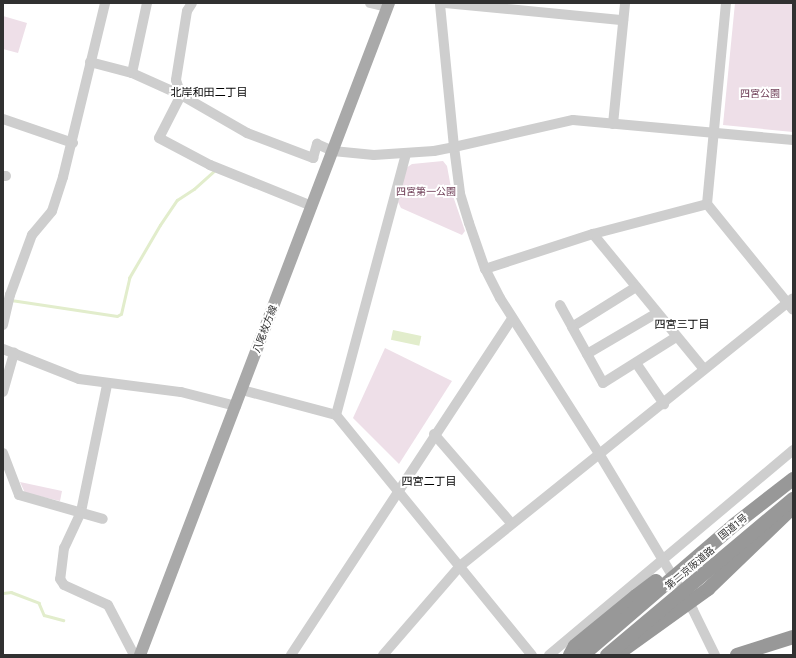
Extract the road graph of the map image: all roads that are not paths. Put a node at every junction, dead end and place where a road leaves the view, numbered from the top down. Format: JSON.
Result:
{"nodes":[{"id":1,"x":105,"y":3,"type":"edge"},
{"id":2,"x":148,"y":3,"type":"edge"},
{"id":3,"x":192,"y":3,"type":"edge"},
{"id":4,"x":370,"y":3,"type":"edge"},
{"id":5,"x":440,"y":3,"type":"edge"},
{"id":6,"x":445,"y":3,"type":"edge"},
{"id":7,"x":625,"y":3,"type":"edge"},
{"id":8,"x":726,"y":3,"type":"edge"},
{"id":9,"x":388,"y":5,"type":"edge"},
{"id":10,"x":511,"y":6,"type":"edge"},
{"id":11,"x":623,"y":20,"type":"junction"},
{"id":12,"x":90,"y":62,"type":"junction"},
{"id":13,"x":132,"y":73,"type":"junction"},
{"id":14,"x":181,"y":95,"type":"junction"},
{"id":15,"x":3,"y":119,"type":"edge"},
{"id":16,"x":613,"y":124,"type":"junction"},
{"id":17,"x":714,"y":133,"type":"junction"},
{"id":18,"x":793,"y":140,"type":"edge"},
{"id":19,"x":73,"y":143,"type":"junction"},
{"id":20,"x":454,"y":147,"type":"junction"},
{"id":21,"x":333,"y":151,"type":"junction"},
{"id":22,"x":406,"y":154,"type":"junction"},
{"id":23,"x":707,"y":204,"type":"junction"},
{"id":24,"x":312,"y":206,"type":"junction"},
{"id":25,"x":593,"y":234,"type":"junction"},
{"id":26,"x":486,"y":269,"type":"junction"},
{"id":27,"x":636,"y":287,"type":"junction"},
{"id":28,"x":6,"y":294,"type":"edge"},
{"id":29,"x":791,"y":303,"type":"edge"},
{"id":30,"x":560,"y":305,"type":"dead end"},
{"id":31,"x":657,"y":313,"type":"junction"},
{"id":32,"x":512,"y":318,"type":"junction"},
{"id":33,"x":3,"y":325,"type":"edge"},
{"id":34,"x":572,"y":327,"type":"junction"},
{"id":35,"x":676,"y":337,"type":"junction"},
{"id":36,"x":3,"y":349,"type":"edge"},
{"id":37,"x":14,"y":353,"type":"junction"},
{"id":38,"x":587,"y":354,"type":"junction"},
{"id":39,"x":636,"y":363,"type":"junction"},
{"id":40,"x":704,"y":370,"type":"junction"},
{"id":41,"x":107,"y":384,"type":"junction"},
{"id":42,"x":242,"y":390,"type":"junction"},
{"id":43,"x":3,"y":392,"type":"edge"},
{"id":44,"x":664,"y":404,"type":"junction"},
{"id":45,"x":236,"y":406,"type":"junction"},
{"id":46,"x":336,"y":415,"type":"junction"},
{"id":47,"x":434,"y":434,"type":"junction"},
{"id":48,"x":793,"y":450,"type":"edge"},
{"id":49,"x":3,"y":453,"type":"edge"},
{"id":50,"x":600,"y":455,"type":"junction"},
{"id":51,"x":793,"y":480,"type":"edge"},
{"id":52,"x":398,"y":491,"type":"junction"},
{"id":53,"x":793,"y":500,"type":"edge"},
{"id":54,"x":793,"y":507,"type":"edge"},
{"id":55,"x":81,"y":512,"type":"junction"},
{"id":56,"x":793,"y":516,"type":"edge"},
{"id":57,"x":103,"y":519,"type":"dead end"},
{"id":58,"x":511,"y":523,"type":"junction"},
{"id":59,"x":734,"y":525,"type":"junction"},
{"id":60,"x":758,"y":542,"type":"junction"},
{"id":61,"x":663,"y":561,"type":"junction"},
{"id":62,"x":460,"y":566,"type":"junction"},
{"id":63,"x":689,"y":603,"type":"junction"},
{"id":64,"x":793,"y":637,"type":"edge"},
{"id":65,"x":565,"y":641,"type":"junction"},
{"id":66,"x":793,"y":644,"type":"edge"},
{"id":67,"x":134,"y":655,"type":"edge"},
{"id":68,"x":140,"y":655,"type":"edge"},
{"id":69,"x":290,"y":655,"type":"edge"},
{"id":70,"x":383,"y":655,"type":"edge"},
{"id":71,"x":532,"y":655,"type":"edge"},
{"id":72,"x":549,"y":655,"type":"edge"},
{"id":73,"x":561,"y":655,"type":"edge"},
{"id":74,"x":570,"y":655,"type":"edge"},
{"id":75,"x":583,"y":655,"type":"edge"},
{"id":76,"x":588,"y":655,"type":"edge"},
{"id":77,"x":608,"y":655,"type":"edge"},
{"id":78,"x":611,"y":655,"type":"edge"},
{"id":79,"x":617,"y":655,"type":"edge"},
{"id":80,"x":715,"y":655,"type":"edge"},
{"id":81,"x":737,"y":655,"type":"edge"},
{"id":82,"x":759,"y":655,"type":"edge"}],
"edges":[{"from":1,"to":12,"type":"street"},
{"from":2,"to":13,"type":"street"},
{"from":3,"to":14,"type":"street"},
{"from":4,"to":9,"type":"street"},
{"from":5,"to":20,"type":"street"},
{"from":6,"to":10,"type":"street"},
{"from":7,"to":11,"type":"street"},
{"from":8,"to":17,"type":"street"},
{"from":9,"to":21,"type":"main road","name":"八尾枚方線"},
{"from":10,"to":11,"type":"street"},
{"from":11,"to":16,"type":"street"},
{"from":12,"to":13,"type":"street"},
{"from":12,"to":19,"type":"street"},
{"from":13,"to":14,"type":"street"},
{"from":14,"to":21,"type":"street"},
{"from":14,"to":24,"type":"street"},
{"from":15,"to":19,"type":"street"},
{"from":16,"to":17,"type":"street"},
{"from":16,"to":20,"type":"street"},
{"from":17,"to":18,"type":"street"},
{"from":17,"to":23,"type":"street"},
{"from":19,"to":28,"type":"street"},
{"from":20,"to":22,"type":"street"},
{"from":20,"to":26,"type":"street"},
{"from":21,"to":22,"type":"street"},
{"from":21,"to":24,"type":"main road","name":"八尾枚方線"},
{"from":22,"to":46,"type":"street"},
{"from":23,"to":25,"type":"street"},
{"from":23,"to":29,"type":"street"},
{"from":24,"to":42,"type":"main road","name":"八尾枚方線"},
{"from":25,"to":26,"type":"street"},
{"from":25,"to":27,"type":"street"},
{"from":26,"to":32,"type":"street"},
{"from":27,"to":31,"type":"street"},
{"from":27,"to":34,"type":"street"},
{"from":28,"to":33,"type":"street"},
{"from":29,"to":40,"type":"street"},
{"from":30,"to":34,"type":"street"},
{"from":31,"to":35,"type":"street"},
{"from":31,"to":38,"type":"street"},
{"from":32,"to":47,"type":"street"},
{"from":32,"to":50,"type":"street"},
{"from":34,"to":38,"type":"street"},
{"from":35,"to":39,"type":"street"},
{"from":35,"to":40,"type":"street"},
{"from":36,"to":37,"type":"street"},
{"from":37,"to":41,"type":"street"},
{"from":37,"to":43,"type":"street"},
{"from":38,"to":39,"type":"street"},
{"from":39,"to":44,"type":"street"},
{"from":40,"to":44,"type":"street"},
{"from":41,"to":45,"type":"street"},
{"from":41,"to":55,"type":"street"},
{"from":42,"to":45,"type":"main road","name":"八尾枚方線"},
{"from":42,"to":46,"type":"street"},
{"from":44,"to":50,"type":"street"},
{"from":45,"to":68,"type":"main road","name":"八尾枚方線"},
{"from":46,"to":52,"type":"street"},
{"from":47,"to":52,"type":"street"},
{"from":47,"to":58,"type":"street"},
{"from":48,"to":61,"type":"street"},
{"from":49,"to":55,"type":"street"},
{"from":50,"to":58,"type":"street"},
{"from":50,"to":61,"type":"street"},
{"from":51,"to":59,"type":"highway","name":"国道1号","bridge":true},
{"from":51,"to":76,"type":"highway","name":"第二京阪道路","bridge":true},
{"from":52,"to":62,"type":"street"},
{"from":52,"to":69,"type":"street"},
{"from":53,"to":77,"type":"highway","name":"第二京阪道路","bridge":true},
{"from":53,"to":78,"type":"highway","name":"国道1号","bridge":true},
{"from":54,"to":60,"type":"highway"},
{"from":55,"to":57,"type":"street"},
{"from":55,"to":67,"type":"street"},
{"from":56,"to":60,"type":"street"},
{"from":58,"to":62,"type":"street"},
{"from":59,"to":74,"type":"highway","bridge":true},
{"from":59,"to":75,"type":"highway","name":"国道1号","bridge":true},
{"from":60,"to":63,"type":"highway"},
{"from":61,"to":63,"type":"street"},
{"from":61,"to":65,"type":"street"},
{"from":62,"to":70,"type":"street"},
{"from":62,"to":71,"type":"street"},
{"from":63,"to":79,"type":"highway"},
{"from":63,"to":80,"type":"street"},
{"from":64,"to":81,"type":"highway"},
{"from":65,"to":72,"type":"street"},
{"from":65,"to":73,"type":"street"},
{"from":66,"to":82,"type":"highway"}]}
